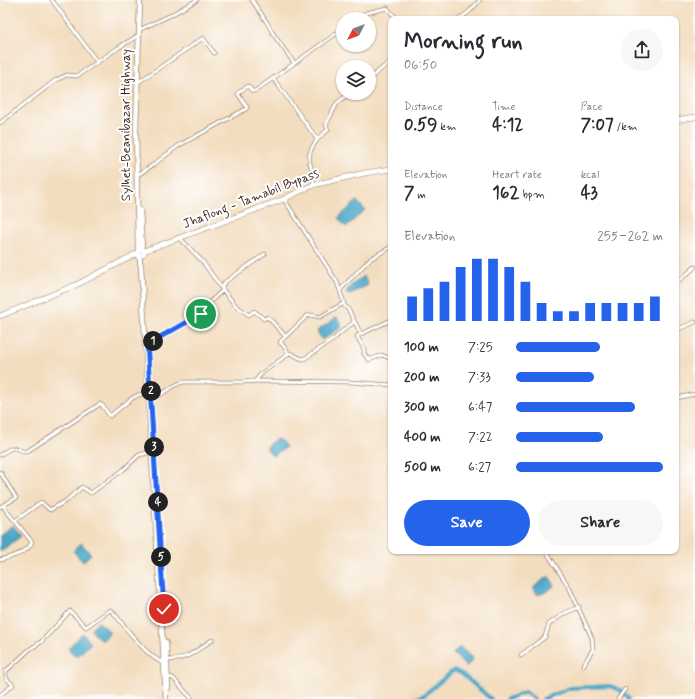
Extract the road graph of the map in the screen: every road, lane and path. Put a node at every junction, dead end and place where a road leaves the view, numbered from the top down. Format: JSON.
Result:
{"nodes":[{"id":1,"x":52,"y":0,"type":"edge"},
{"id":2,"x":141,"y":0,"type":"edge"},
{"id":3,"x":197,"y":0,"type":"edge"},
{"id":4,"x":252,"y":0,"type":"edge"},
{"id":5,"x":480,"y":0,"type":"edge"},
{"id":6,"x":370,"y":12,"type":"edge"},
{"id":7,"x":394,"y":16,"type":"edge"},
{"id":8,"x":463,"y":16,"type":"edge"},
{"id":9,"x":141,"y":29,"type":"junction"},
{"id":10,"x":336,"y":34,"type":"edge"},
{"id":11,"x":139,"y":36,"type":"junction"},
{"id":12,"x":214,"y":53,"type":"dead end"},
{"id":13,"x":97,"y":62,"type":"junction"},
{"id":14,"x":294,"y":63,"type":"junction"},
{"id":15,"x":388,"y":63,"type":"edge"},
{"id":16,"x":376,"y":73,"type":"edge"},
{"id":17,"x":273,"y":78,"type":"junction"},
{"id":18,"x":140,"y":81,"type":"junction"},
{"id":19,"x":340,"y":100,"type":"edge"},
{"id":20,"x":695,"y":117,"type":"edge"},
{"id":21,"x":679,"y":120,"type":"edge"},
{"id":22,"x":0,"y":123,"type":"edge"},
{"id":23,"x":317,"y":139,"type":"junction"},
{"id":24,"x":388,"y":170,"type":"edge"},
{"id":25,"x":139,"y":174,"type":"junction"},
{"id":26,"x":313,"y":185,"type":"junction"},
{"id":27,"x":284,"y":199,"type":"junction"},
{"id":28,"x":180,"y":238,"type":"junction"},
{"id":29,"x":388,"y":249,"type":"edge"},
{"id":30,"x":140,"y":252,"type":"junction"},
{"id":31,"x":265,"y":254,"type":"dead end"},
{"id":32,"x":695,"y":267,"type":"edge"},
{"id":33,"x":679,"y":280,"type":"edge"},
{"id":34,"x":222,"y":289,"type":"junction"},
{"id":35,"x":340,"y":290,"type":"junction"},
{"id":36,"x":343,"y":304,"type":"junction"},
{"id":37,"x":0,"y":316,"type":"edge"},
{"id":38,"x":388,"y":321,"type":"edge"},
{"id":39,"x":354,"y":322,"type":"junction"},
{"id":40,"x":695,"y":322,"type":"edge"},
{"id":41,"x":679,"y":329,"type":"edge"},
{"id":42,"x":361,"y":334,"type":"junction"},
{"id":43,"x":285,"y":336,"type":"junction"},
{"id":44,"x":147,"y":342,"type":"junction"},
{"id":45,"x":288,"y":353,"type":"junction"},
{"id":46,"x":388,"y":358,"type":"edge"},
{"id":47,"x":255,"y":381,"type":"junction"},
{"id":48,"x":388,"y":385,"type":"edge"},
{"id":49,"x":695,"y":394,"type":"edge"},
{"id":50,"x":150,"y":396,"type":"junction"},
{"id":51,"x":679,"y":397,"type":"edge"},
{"id":52,"x":152,"y":452,"type":"junction"},
{"id":53,"x":0,"y":455,"type":"edge"},
{"id":54,"x":0,"y":472,"type":"edge"},
{"id":55,"x":4,"y":505,"type":"junction"},
{"id":56,"x":0,"y":507,"type":"edge"},
{"id":57,"x":15,"y":521,"type":"junction"},
{"id":58,"x":548,"y":554,"type":"edge"},
{"id":59,"x":0,"y":560,"type":"edge"},
{"id":60,"x":579,"y":607,"type":"junction"},
{"id":61,"x":212,"y":640,"type":"dead end"},
{"id":62,"x":521,"y":654,"type":"dead end"},
{"id":63,"x":165,"y":662,"type":"junction"},
{"id":64,"x":583,"y":666,"type":"dead end"},
{"id":65,"x":168,"y":677,"type":"junction"},
{"id":66,"x":625,"y":689,"type":"dead end"},
{"id":67,"x":0,"y":695,"type":"edge"},
{"id":68,"x":166,"y":699,"type":"edge"},
{"id":69,"x":169,"y":699,"type":"edge"},
{"id":70,"x":192,"y":699,"type":"edge"},
{"id":71,"x":618,"y":699,"type":"edge"}],
"edges":[{"from":1,"to":13,"type":"street"},
{"from":2,"to":9,"type":"main road","name":"Sylhet-Beanibazar Highway"},
{"from":2,"to":11,"type":"main road","name":"Sylhet-Beanibazar Highway"},
{"from":3,"to":9,"type":"street"},
{"from":4,"to":14,"type":"street"},
{"from":5,"to":8,"type":"street"},
{"from":6,"to":7,"type":"street"},
{"from":9,"to":11,"type":"main road","name":"Sylhet-Beanibazar Highway"},
{"from":10,"to":14,"type":"street"},
{"from":11,"to":13,"type":"street"},
{"from":11,"to":18,"type":"main road","name":"Sylhet-Beanibazar Highway"},
{"from":11,"to":30,"type":"main road","name":"Sylhet-Beanibazar Highway"},
{"from":12,"to":18,"type":"street"},
{"from":13,"to":22,"type":"street"},
{"from":14,"to":17,"type":"street"},
{"from":15,"to":16,"type":"street"},
{"from":17,"to":23,"type":"street"},
{"from":17,"to":25,"type":"street"},
{"from":18,"to":25,"type":"main road","name":"Sylhet-Beanibazar Highway"},
{"from":19,"to":23,"type":"street"},
{"from":20,"to":21,"type":"highway"},
{"from":23,"to":26,"type":"street"},
{"from":24,"to":26,"type":"highway","name":"Jhaflong - Tamabil Bypass"},
{"from":25,"to":30,"type":"main road","name":"Sylhet-Beanibazar Highway"},
{"from":26,"to":27,"type":"highway","name":"Jhaflong - Tamabil Bypass"},
{"from":27,"to":28,"type":"highway","name":"Jhaflong - Tamabil Bypass"},
{"from":27,"to":35,"type":"street"},
{"from":28,"to":30,"type":"highway","name":"Jhaflong - Tamabil Bypass"},
{"from":28,"to":34,"type":"street"},
{"from":29,"to":35,"type":"street"},
{"from":30,"to":37,"type":"highway","name":"Jhaflong - Tamabil Bypass"},
{"from":30,"to":44,"type":"main road"},
{"from":30,"to":50,"type":"main road"},
{"from":31,"to":34,"type":"street"},
{"from":32,"to":33,"type":"street"},
{"from":34,"to":43,"type":"street"},
{"from":34,"to":44,"type":"street"},
{"from":35,"to":36,"type":"street"},
{"from":36,"to":39,"type":"street"},
{"from":36,"to":43,"type":"street"},
{"from":38,"to":42,"type":"street"},
{"from":39,"to":42,"type":"street"},
{"from":39,"to":45,"type":"street"},
{"from":40,"to":41,"type":"street"},
{"from":42,"to":46,"type":"street"},
{"from":43,"to":45,"type":"street"},
{"from":44,"to":50,"type":"main road"},
{"from":45,"to":47,"type":"street"},
{"from":47,"to":48,"type":"street"},
{"from":47,"to":50,"type":"street"},
{"from":49,"to":51,"type":"street"},
{"from":50,"to":52,"type":"main road"},
{"from":50,"to":53,"type":"street"},
{"from":50,"to":63,"type":"main road"},
{"from":52,"to":57,"type":"street"},
{"from":52,"to":63,"type":"main road"},
{"from":54,"to":55,"type":"street"},
{"from":55,"to":56,"type":"street"},
{"from":55,"to":57,"type":"street"},
{"from":57,"to":59,"type":"street"},
{"from":58,"to":60,"type":"street"},
{"from":60,"to":62,"type":"street"},
{"from":60,"to":64,"type":"street"},
{"from":61,"to":63,"type":"street"},
{"from":63,"to":65,"type":"main road"},
{"from":63,"to":67,"type":"street"},
{"from":63,"to":68,"type":"main road"},
{"from":65,"to":69,"type":"main road"},
{"from":65,"to":70,"type":"street"},
{"from":66,"to":71,"type":"street"}]}
